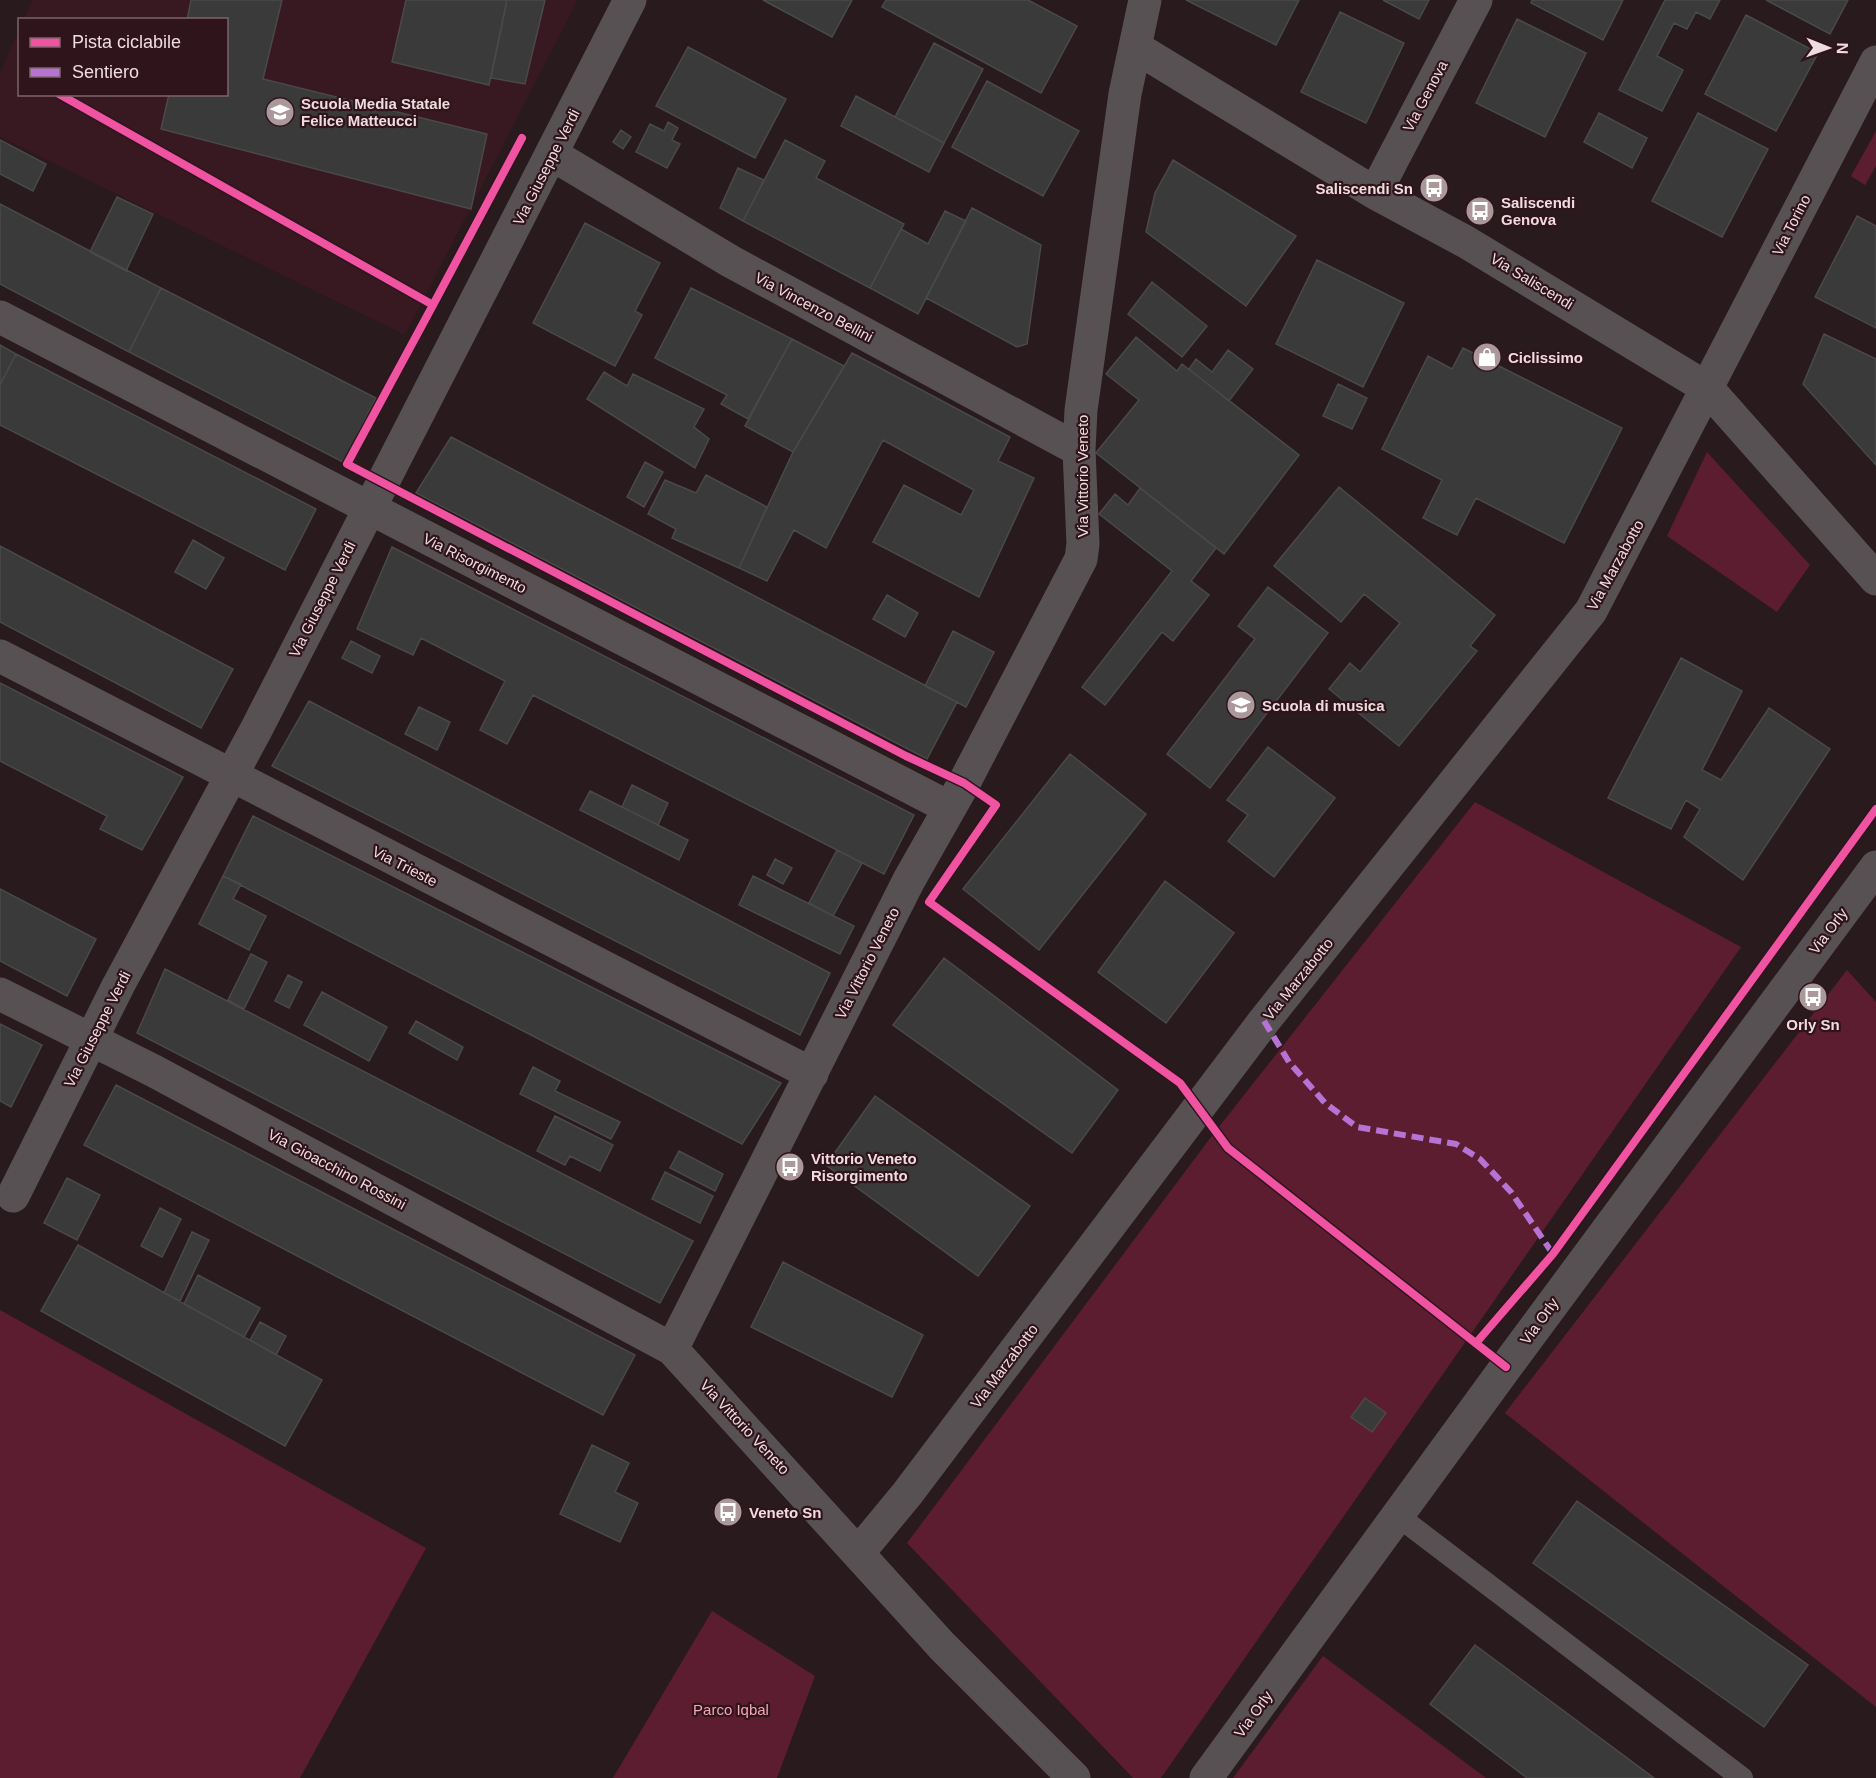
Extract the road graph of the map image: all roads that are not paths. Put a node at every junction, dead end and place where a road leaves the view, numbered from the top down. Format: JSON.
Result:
{"nodes":[{"id":1,"x":630,"y":0,"type":"edge"},
{"id":2,"x":1145,"y":0,"type":"edge"},
{"id":3,"x":1476,"y":0,"type":"edge"},
{"id":4,"x":1135,"y":47,"type":"junction"},
{"id":5,"x":1876,"y":62,"type":"edge"},
{"id":6,"x":553,"y":155,"type":"junction"},
{"id":7,"x":1375,"y":193,"type":"junction"},
{"id":8,"x":0,"y":317,"type":"edge"},
{"id":9,"x":1707,"y":388,"type":"junction"},
{"id":10,"x":1079,"y":450,"type":"junction"},
{"id":11,"x":368,"y":508,"type":"junction"},
{"id":12,"x":1876,"y":579,"type":"edge"},
{"id":13,"x":0,"y":656,"type":"edge"},
{"id":14,"x":231,"y":776,"type":"junction"},
{"id":15,"x":950,"y":808,"type":"junction"},
{"id":16,"x":1876,"y":867,"type":"edge"},
{"id":17,"x":0,"y":994,"type":"edge"},
{"id":18,"x":91,"y":1041,"type":"junction"},
{"id":19,"x":812,"y":1074,"type":"junction"},
{"id":20,"x":13,"y":1196,"type":"dead end"},
{"id":21,"x":672,"y":1349,"type":"junction"},
{"id":22,"x":1398,"y":1516,"type":"junction"},
{"id":23,"x":859,"y":1552,"type":"junction"},
{"id":24,"x":1074,"y":1778,"type":"edge"},
{"id":25,"x":1206,"y":1778,"type":"edge"},
{"id":26,"x":1742,"y":1778,"type":"edge"}],
"edges":[{"from":1,"to":6,"type":"street","name":"Via Giuseppe Verdi"},
{"from":2,"to":4,"type":"street","name":"Via Vittorio Veneto"},
{"from":3,"to":7,"type":"street","name":"Via Genova"},
{"from":4,"to":7,"type":"street","name":"Via Saliscendi"},
{"from":4,"to":10,"type":"street","name":"Via Vittorio Veneto"},
{"from":5,"to":9,"type":"street","name":"Via Torino"},
{"from":6,"to":10,"type":"street","name":"Via Vincenzo Bellini"},
{"from":6,"to":11,"type":"street","name":"Via Giuseppe Verdi"},
{"from":7,"to":9,"type":"street","name":"Via Saliscendi"},
{"from":8,"to":11,"type":"street","name":"Via Risorgimento"},
{"from":9,"to":12,"type":"street","name":"Via Saliscendi"},
{"from":9,"to":23,"type":"street","name":"Via Marzabotto"},
{"from":10,"to":15,"type":"street","name":"Via Vittorio Veneto"},
{"from":11,"to":14,"type":"street","name":"Via Giuseppe Verdi"},
{"from":11,"to":15,"type":"street","name":"Via Risorgimento"},
{"from":13,"to":14,"type":"street","name":"Via Trieste"},
{"from":14,"to":18,"type":"street","name":"Via Giuseppe Verdi"},
{"from":14,"to":19,"type":"street","name":"Via Trieste"},
{"from":15,"to":19,"type":"street","name":"Via Vittorio Veneto"},
{"from":16,"to":22,"type":"street","name":"Via Orly"},
{"from":17,"to":18,"type":"street","name":"Via Gioacchino Rossini"},
{"from":18,"to":20,"type":"street","name":"Via Giuseppe Verdi"},
{"from":18,"to":21,"type":"street","name":"Via Gioacchino Rossini"},
{"from":19,"to":21,"type":"street","name":"Via Vittorio Veneto"},
{"from":21,"to":23,"type":"street","name":"Via Vittorio Veneto"},
{"from":22,"to":25,"type":"street","name":"Via Orly"},
{"from":22,"to":26,"type":"lane"},
{"from":23,"to":24,"type":"street","name":"Via Vittorio Veneto"}]}
